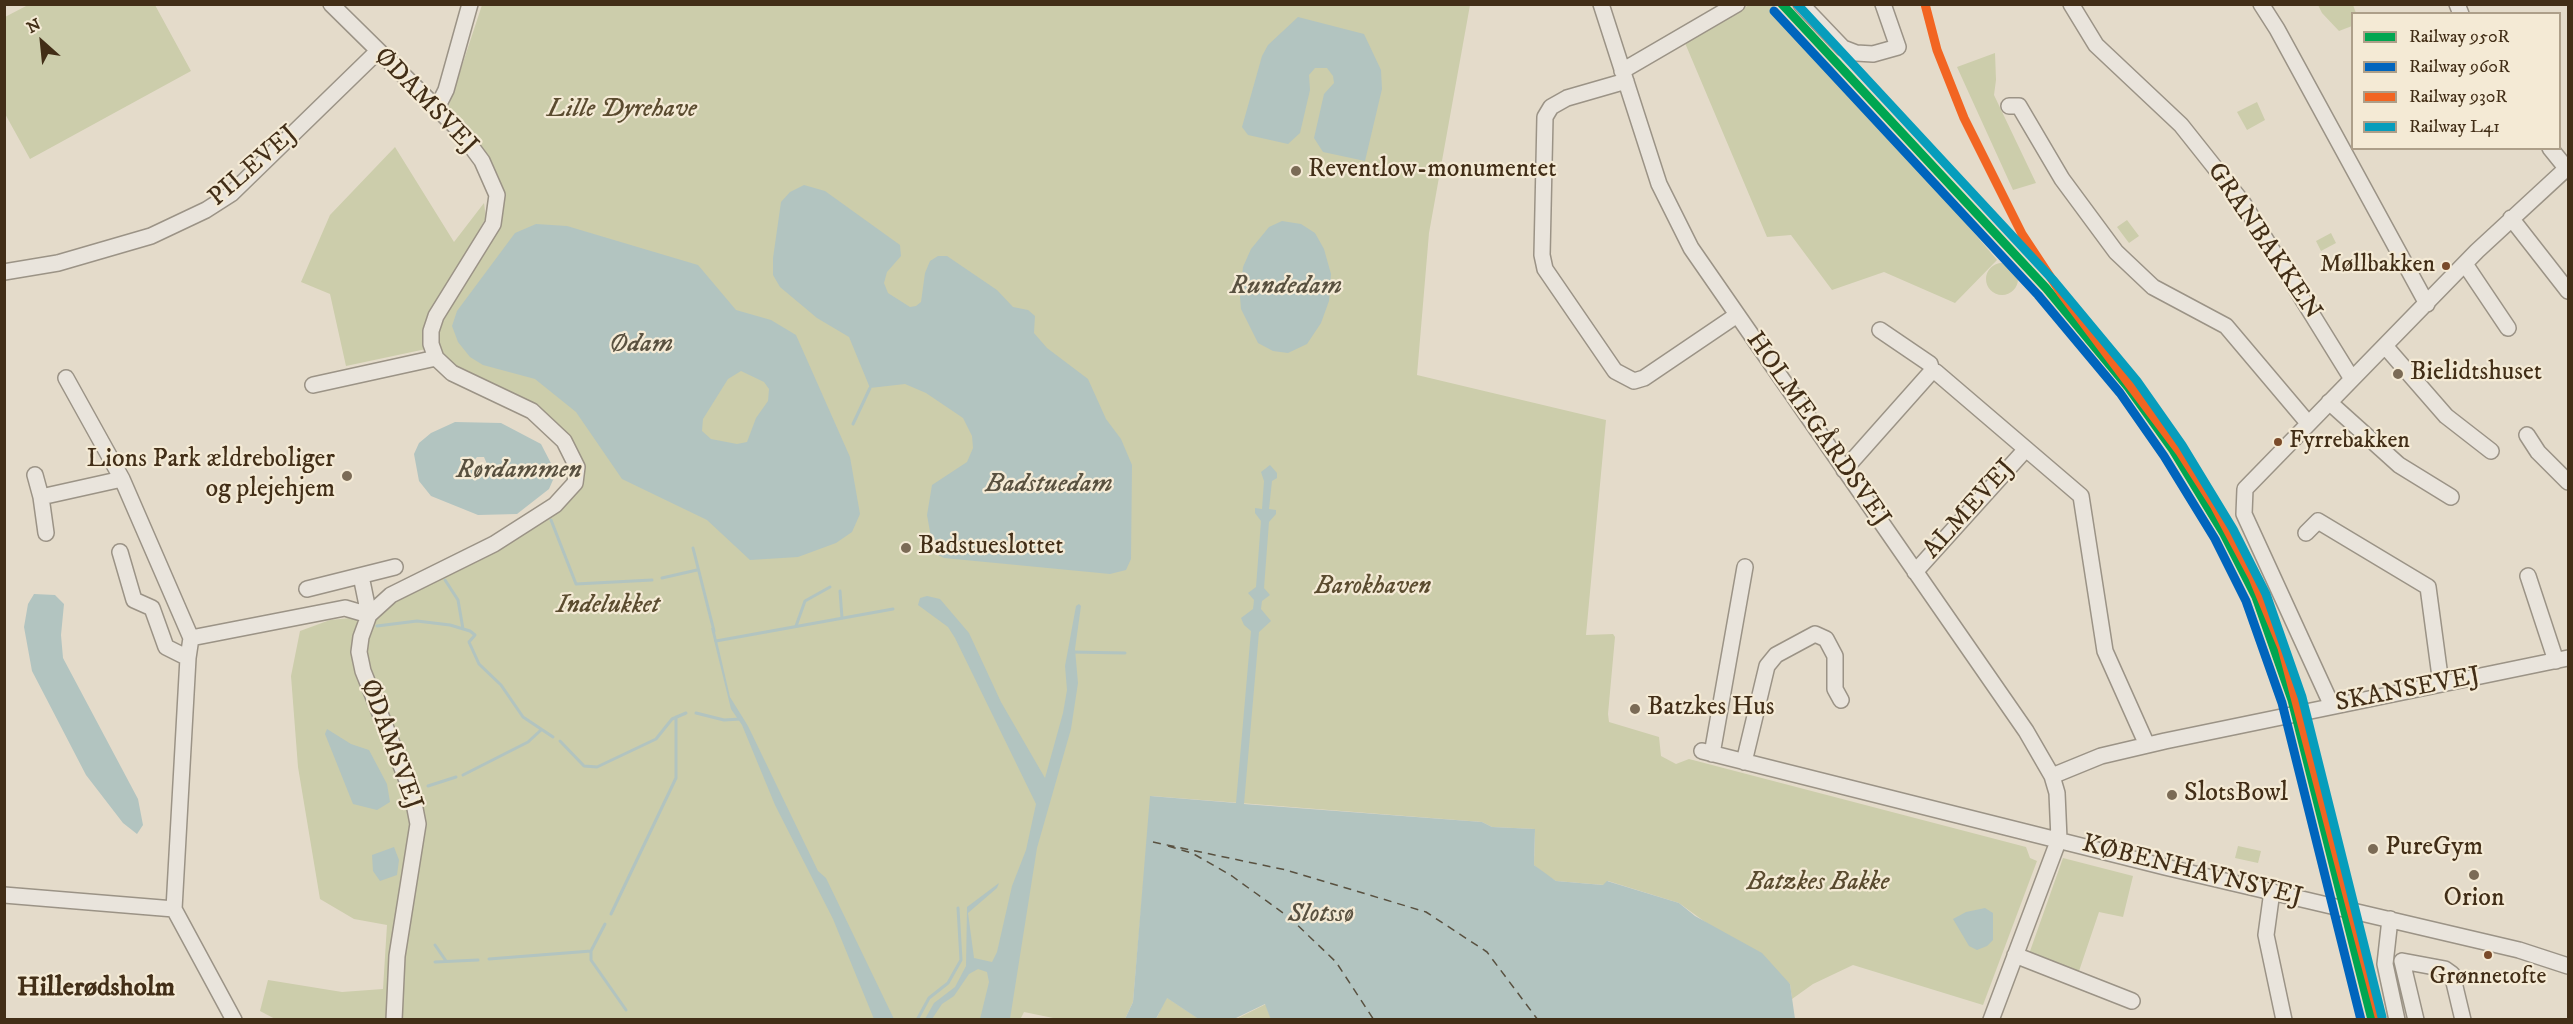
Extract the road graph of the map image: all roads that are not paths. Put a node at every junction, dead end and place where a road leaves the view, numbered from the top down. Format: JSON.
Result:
{"nodes":[{"id":1,"x":331,"y":4,"type":"edge"},
{"id":2,"x":470,"y":4,"type":"edge"},
{"id":3,"x":1601,"y":4,"type":"edge"},
{"id":4,"x":1737,"y":4,"type":"edge"},
{"id":5,"x":1801,"y":4,"type":"edge"},
{"id":6,"x":1883,"y":4,"type":"edge"},
{"id":7,"x":2071,"y":4,"type":"edge"},
{"id":8,"x":2261,"y":4,"type":"edge"},
{"id":9,"x":377,"y":52,"type":"junction"},
{"id":10,"x":1624,"y":76,"type":"junction"},
{"id":11,"x":2009,"y":106,"type":"dead end"},
{"id":12,"x":437,"y":108,"type":"junction"},
{"id":13,"x":2552,"y":150,"type":"edge"},
{"id":14,"x":2568,"y":168,"type":"edge"},
{"id":15,"x":2511,"y":218,"type":"junction"},
{"id":16,"x":2465,"y":264,"type":"junction"},
{"id":17,"x":4,"y":272,"type":"edge"},
{"id":18,"x":2568,"y":291,"type":"edge"},
{"id":19,"x":2427,"y":304,"type":"junction"},
{"id":20,"x":1737,"y":315,"type":"junction"},
{"id":21,"x":2508,"y":328,"type":"dead end"},
{"id":22,"x":1880,"y":330,"type":"dead end"},
{"id":23,"x":2385,"y":346,"type":"junction"},
{"id":24,"x":436,"y":358,"type":"junction"},
{"id":25,"x":1932,"y":371,"type":"junction"},
{"id":26,"x":66,"y":378,"type":"dead end"},
{"id":27,"x":2352,"y":379,"type":"junction"},
{"id":28,"x":313,"y":385,"type":"dead end"},
{"id":29,"x":2329,"y":402,"type":"junction"},
{"id":30,"x":2308,"y":423,"type":"junction"},
{"id":31,"x":2527,"y":435,"type":"dead end"},
{"id":32,"x":2026,"y":449,"type":"junction"},
{"id":33,"x":2491,"y":451,"type":"dead end"},
{"id":34,"x":1844,"y":470,"type":"junction"},
{"id":35,"x":35,"y":475,"type":"dead end"},
{"id":36,"x":122,"y":479,"type":"junction"},
{"id":37,"x":2568,"y":482,"type":"edge"},
{"id":38,"x":41,"y":497,"type":"junction"},
{"id":39,"x":2451,"y":497,"type":"dead end"},
{"id":40,"x":46,"y":533,"type":"dead end"},
{"id":41,"x":2306,"y":533,"type":"dead end"},
{"id":42,"x":120,"y":552,"type":"dead end"},
{"id":43,"x":396,"y":567,"type":"dead end"},
{"id":44,"x":1745,"y":567,"type":"dead end"},
{"id":45,"x":1915,"y":572,"type":"junction"},
{"id":46,"x":361,"y":576,"type":"junction"},
{"id":47,"x":2528,"y":576,"type":"dead end"},
{"id":48,"x":307,"y":589,"type":"dead end"},
{"id":49,"x":369,"y":615,"type":"junction"},
{"id":50,"x":191,"y":638,"type":"junction"},
{"id":51,"x":188,"y":658,"type":"junction"},
{"id":52,"x":2562,"y":660,"type":"edge"},
{"id":53,"x":2441,"y":684,"type":"junction"},
{"id":54,"x":1840,"y":700,"type":"dead end"},
{"id":55,"x":2332,"y":706,"type":"junction"},
{"id":56,"x":2147,"y":745,"type":"junction"},
{"id":57,"x":1744,"y":762,"type":"junction"},
{"id":58,"x":2052,"y":776,"type":"junction"},
{"id":59,"x":2059,"y":839,"type":"junction"},
{"id":60,"x":2279,"y":894,"type":"junction"},
{"id":61,"x":4,"y":895,"type":"edge"},
{"id":62,"x":174,"y":909,"type":"junction"},
{"id":63,"x":2390,"y":919,"type":"junction"},
{"id":64,"x":2015,"y":956,"type":"junction"},
{"id":65,"x":2568,"y":966,"type":"edge"},
{"id":66,"x":2132,"y":1001,"type":"dead end"},
{"id":67,"x":234,"y":1020,"type":"edge"},
{"id":68,"x":394,"y":1020,"type":"edge"},
{"id":69,"x":1991,"y":1020,"type":"edge"},
{"id":70,"x":2284,"y":1020,"type":"edge"},
{"id":71,"x":2397,"y":1020,"type":"edge"},
{"id":72,"x":2416,"y":1020,"type":"edge"},
{"id":73,"x":2463,"y":1020,"type":"edge"}],
"edges":[{"from":1,"to":9,"type":"street","name":"ØDAMSVEJ"},
{"from":2,"to":12,"type":"street"},
{"from":3,"to":10,"type":"street","name":"HOLMEGÅRDSVEJ"},
{"from":4,"to":10,"type":"street"},
{"from":5,"to":6,"type":"street"},
{"from":7,"to":27,"type":"street","name":"GRANBAKKEN"},
{"from":8,"to":19,"type":"street"},
{"from":9,"to":12,"type":"street","name":"ØDAMSVEJ"},
{"from":9,"to":17,"type":"street","name":"PILEVEJ"},
{"from":10,"to":20,"type":"street","name":"HOLMEGÅRDSVEJ"},
{"from":10,"to":20,"type":"street"},
{"from":11,"to":30,"type":"street"},
{"from":12,"to":24,"type":"street","name":"ØDAMSVEJ"},
{"from":13,"to":14,"type":"street"},
{"from":14,"to":15,"type":"street"},
{"from":15,"to":16,"type":"street"},
{"from":15,"to":18,"type":"street"},
{"from":16,"to":19,"type":"street"},
{"from":16,"to":21,"type":"street"},
{"from":19,"to":23,"type":"street"},
{"from":20,"to":34,"type":"street","name":"HOLMEGÅRDSVEJ"},
{"from":22,"to":25,"type":"street"},
{"from":23,"to":27,"type":"street"},
{"from":23,"to":33,"type":"street"},
{"from":24,"to":28,"type":"street"},
{"from":24,"to":49,"type":"street"},
{"from":25,"to":32,"type":"street"},
{"from":25,"to":34,"type":"street"},
{"from":26,"to":36,"type":"street"},
{"from":27,"to":29,"type":"street"},
{"from":29,"to":30,"type":"street"},
{"from":29,"to":39,"type":"street"},
{"from":30,"to":55,"type":"street"},
{"from":31,"to":37,"type":"street"},
{"from":32,"to":45,"type":"street","name":"ALMEVEJ"},
{"from":32,"to":56,"type":"street"},
{"from":34,"to":45,"type":"street","name":"HOLMEGÅRDSVEJ"},
{"from":35,"to":38,"type":"street"},
{"from":36,"to":38,"type":"street"},
{"from":36,"to":50,"type":"street"},
{"from":38,"to":40,"type":"street"},
{"from":41,"to":53,"type":"street"},
{"from":42,"to":51,"type":"street"},
{"from":43,"to":46,"type":"street"},
{"from":44,"to":57,"type":"street"},
{"from":45,"to":58,"type":"street","name":"HOLMEGÅRDSVEJ"},
{"from":46,"to":48,"type":"street"},
{"from":46,"to":49,"type":"street","name":"ØDAMSVEJ"},
{"from":47,"to":52,"type":"street","name":"SKANSEVEJ"},
{"from":49,"to":50,"type":"street"},
{"from":49,"to":68,"type":"street","name":"ØDAMSVEJ"},
{"from":50,"to":51,"type":"street"},
{"from":51,"to":62,"type":"street"},
{"from":52,"to":53,"type":"street","name":"SKANSEVEJ"},
{"from":53,"to":55,"type":"street","name":"SKANSEVEJ"},
{"from":54,"to":57,"type":"street"},
{"from":55,"to":56,"type":"street","name":"SKANSEVEJ"},
{"from":56,"to":58,"type":"street","name":"SKANSEVEJ"},
{"from":57,"to":59,"type":"street"},
{"from":58,"to":59,"type":"street","name":"HOLMEGÅRDSVEJ"},
{"from":59,"to":60,"type":"street","name":"KØBENHAVNSVEJ"},
{"from":59,"to":64,"type":"street"},
{"from":60,"to":63,"type":"street","name":"KØBENHAVNSVEJ"},
{"from":60,"to":70,"type":"street"},
{"from":61,"to":62,"type":"street"},
{"from":62,"to":67,"type":"street"},
{"from":63,"to":65,"type":"street","name":"KØBENHAVNSVEJ"},
{"from":63,"to":71,"type":"street"},
{"from":64,"to":66,"type":"street"},
{"from":64,"to":69,"type":"street"},
{"from":72,"to":73,"type":"street"}]}
